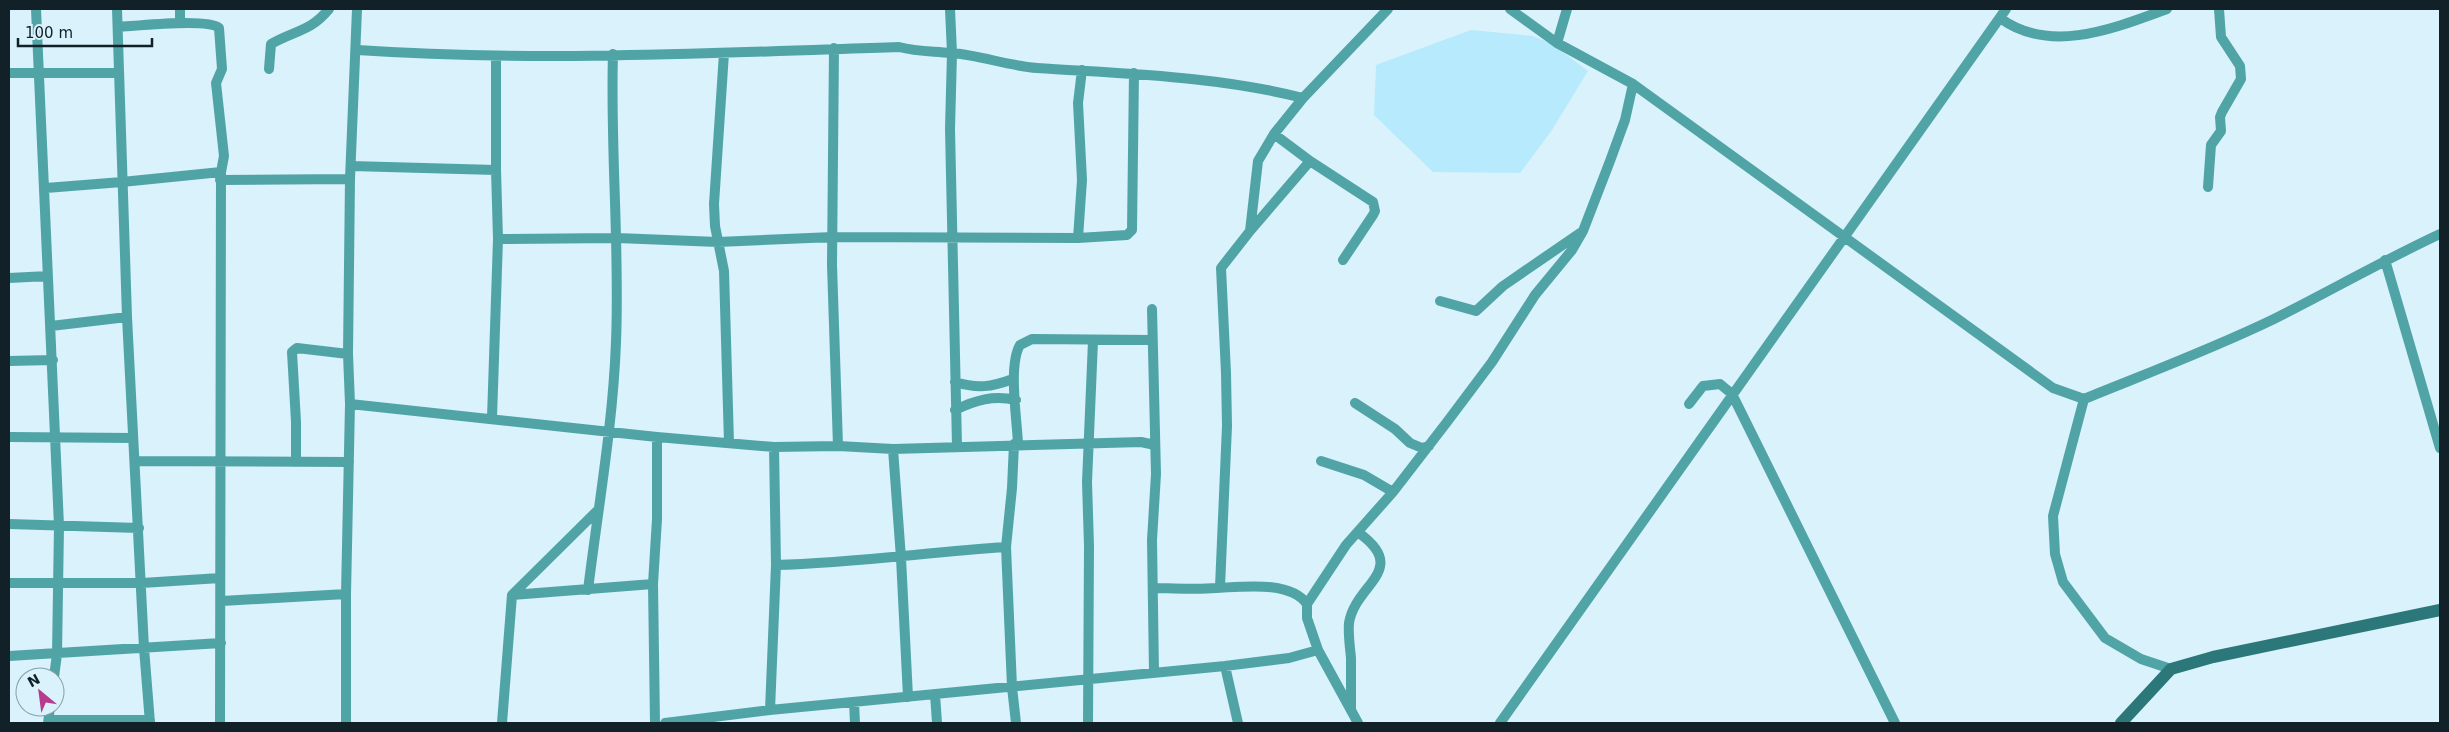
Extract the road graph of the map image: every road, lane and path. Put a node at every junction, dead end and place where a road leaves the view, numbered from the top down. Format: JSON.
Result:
{"nodes":[{"id":1,"x":36,"y":9,"type":"edge"},
{"id":2,"x":117,"y":9,"type":"edge"},
{"id":3,"x":180,"y":9,"type":"edge"},
{"id":4,"x":329,"y":9,"type":"edge"},
{"id":5,"x":357,"y":9,"type":"edge"},
{"id":6,"x":950,"y":9,"type":"edge"},
{"id":7,"x":1388,"y":9,"type":"edge"},
{"id":8,"x":1510,"y":9,"type":"edge"},
{"id":9,"x":1567,"y":9,"type":"edge"},
{"id":10,"x":2006,"y":9,"type":"edge"},
{"id":11,"x":2166,"y":9,"type":"edge"},
{"id":12,"x":2219,"y":9,"type":"edge"},
{"id":13,"x":2000,"y":18,"type":"junction"},
{"id":14,"x":180,"y":23,"type":"junction"},
{"id":15,"x":118,"y":27,"type":"junction"},
{"id":16,"x":1558,"y":44,"type":"junction"},
{"id":17,"x":834,"y":48,"type":"junction"},
{"id":18,"x":357,"y":50,"type":"junction"},
{"id":19,"x":724,"y":53,"type":"junction"},
{"id":20,"x":952,"y":53,"type":"junction"},
{"id":21,"x":613,"y":54,"type":"junction"},
{"id":22,"x":496,"y":56,"type":"junction"},
{"id":23,"x":269,"y":69,"type":"dead end"},
{"id":24,"x":1082,"y":70,"type":"junction"},
{"id":25,"x":40,"y":72,"type":"junction"},
{"id":26,"x":9,"y":73,"type":"edge"},
{"id":27,"x":119,"y":73,"type":"junction"},
{"id":28,"x":1134,"y":73,"type":"junction"},
{"id":29,"x":1633,"y":84,"type":"junction"},
{"id":30,"x":1303,"y":98,"type":"junction"},
{"id":31,"x":1274,"y":134,"type":"junction"},
{"id":32,"x":1310,"y":161,"type":"junction"},
{"id":33,"x":351,"y":166,"type":"junction"},
{"id":34,"x":496,"y":170,"type":"junction"},
{"id":35,"x":220,"y":176,"type":"junction"},
{"id":36,"x":350,"y":179,"type":"junction"},
{"id":37,"x":122,"y":182,"type":"junction"},
{"id":38,"x":2208,"y":187,"type":"dead end"},
{"id":39,"x":46,"y":188,"type":"junction"},
{"id":40,"x":1582,"y":231,"type":"junction"},
{"id":41,"x":1250,"y":232,"type":"junction"},
{"id":42,"x":2440,"y":234,"type":"edge"},
{"id":43,"x":1846,"y":236,"type":"junction"},
{"id":44,"x":833,"y":237,"type":"junction"},
{"id":45,"x":617,"y":238,"type":"junction"},
{"id":46,"x":953,"y":238,"type":"junction"},
{"id":47,"x":1078,"y":238,"type":"junction"},
{"id":48,"x":498,"y":239,"type":"junction"},
{"id":49,"x":718,"y":242,"type":"junction"},
{"id":50,"x":1343,"y":260,"type":"dead end"},
{"id":51,"x":2385,"y":260,"type":"junction"},
{"id":52,"x":48,"y":276,"type":"junction"},
{"id":53,"x":9,"y":278,"type":"edge"},
{"id":54,"x":1440,"y":301,"type":"dead end"},
{"id":55,"x":1152,"y":309,"type":"dead end"},
{"id":56,"x":127,"y":317,"type":"junction"},
{"id":57,"x":51,"y":326,"type":"junction"},
{"id":58,"x":1152,"y":340,"type":"junction"},
{"id":59,"x":1093,"y":341,"type":"junction"},
{"id":60,"x":348,"y":354,"type":"junction"},
{"id":61,"x":53,"y":360,"type":"junction"},
{"id":62,"x":9,"y":361,"type":"edge"},
{"id":63,"x":1013,"y":379,"type":"junction"},
{"id":64,"x":955,"y":382,"type":"junction"},
{"id":65,"x":1732,"y":394,"type":"junction"},
{"id":66,"x":2084,"y":399,"type":"junction"},
{"id":67,"x":1016,"y":400,"type":"junction"},
{"id":68,"x":1355,"y":403,"type":"dead end"},
{"id":69,"x":350,"y":404,"type":"junction"},
{"id":70,"x":1689,"y":404,"type":"dead end"},
{"id":71,"x":955,"y":410,"type":"junction"},
{"id":72,"x":492,"y":418,"type":"junction"},
{"id":73,"x":609,"y":432,"type":"junction"},
{"id":74,"x":9,"y":437,"type":"edge"},
{"id":75,"x":56,"y":437,"type":"junction"},
{"id":76,"x":133,"y":438,"type":"junction"},
{"id":77,"x":657,"y":438,"type":"junction"},
{"id":78,"x":729,"y":443,"type":"junction"},
{"id":79,"x":1016,"y":444,"type":"junction"},
{"id":80,"x":1090,"y":444,"type":"junction"},
{"id":81,"x":1154,"y":445,"type":"junction"},
{"id":82,"x":838,"y":446,"type":"junction"},
{"id":83,"x":957,"y":446,"type":"junction"},
{"id":84,"x":1429,"y":446,"type":"junction"},
{"id":85,"x":774,"y":447,"type":"junction"},
{"id":86,"x":2440,"y":448,"type":"edge"},
{"id":87,"x":893,"y":449,"type":"junction"},
{"id":88,"x":135,"y":461,"type":"junction"},
{"id":89,"x":222,"y":461,"type":"junction"},
{"id":90,"x":296,"y":462,"type":"junction"},
{"id":91,"x":348,"y":462,"type":"junction"},
{"id":92,"x":1321,"y":462,"type":"dead end"},
{"id":93,"x":1393,"y":492,"type":"junction"},
{"id":94,"x":598,"y":510,"type":"junction"},
{"id":95,"x":9,"y":524,"type":"edge"},
{"id":96,"x":59,"y":526,"type":"junction"},
{"id":97,"x":139,"y":528,"type":"junction"},
{"id":98,"x":1359,"y":532,"type":"junction"},
{"id":99,"x":1006,"y":547,"type":"junction"},
{"id":100,"x":901,"y":558,"type":"junction"},
{"id":101,"x":776,"y":565,"type":"junction"},
{"id":102,"x":220,"y":578,"type":"junction"},
{"id":103,"x":142,"y":582,"type":"junction"},
{"id":104,"x":9,"y":583,"type":"edge"},
{"id":105,"x":58,"y":584,"type":"junction"},
{"id":106,"x":653,"y":584,"type":"junction"},
{"id":107,"x":1220,"y":587,"type":"junction"},
{"id":108,"x":1154,"y":588,"type":"junction"},
{"id":109,"x":588,"y":590,"type":"junction"},
{"id":110,"x":346,"y":594,"type":"junction"},
{"id":111,"x":512,"y":595,"type":"junction"},
{"id":112,"x":222,"y":601,"type":"junction"},
{"id":113,"x":1306,"y":604,"type":"junction"},
{"id":114,"x":2440,"y":610,"type":"edge"},
{"id":115,"x":221,"y":644,"type":"junction"},
{"id":116,"x":144,"y":648,"type":"junction"},
{"id":117,"x":1318,"y":650,"type":"junction"},
{"id":118,"x":57,"y":654,"type":"junction"},
{"id":119,"x":9,"y":656,"type":"edge"},
{"id":120,"x":1225,"y":666,"type":"junction"},
{"id":121,"x":55,"y":667,"type":"edge"},
{"id":122,"x":2172,"y":669,"type":"junction"},
{"id":123,"x":1154,"y":673,"type":"junction"},
{"id":124,"x":1087,"y":680,"type":"junction"},
{"id":125,"x":1012,"y":687,"type":"junction"},
{"id":126,"x":935,"y":694,"type":"junction"},
{"id":127,"x":908,"y":697,"type":"junction"},
{"id":128,"x":854,"y":702,"type":"junction"},
{"id":129,"x":770,"y":710,"type":"junction"},
{"id":130,"x":1351,"y":711,"type":"junction"},
{"id":131,"x":49,"y":722,"type":"edge"},
{"id":132,"x":150,"y":722,"type":"edge"},
{"id":133,"x":220,"y":723,"type":"edge"},
{"id":134,"x":346,"y":723,"type":"edge"},
{"id":135,"x":502,"y":723,"type":"edge"},
{"id":136,"x":655,"y":723,"type":"edge"},
{"id":137,"x":664,"y":723,"type":"edge"},
{"id":138,"x":855,"y":723,"type":"edge"},
{"id":139,"x":936,"y":723,"type":"edge"},
{"id":140,"x":1016,"y":723,"type":"edge"},
{"id":141,"x":1088,"y":723,"type":"edge"},
{"id":142,"x":1238,"y":723,"type":"edge"},
{"id":143,"x":1358,"y":723,"type":"edge"},
{"id":144,"x":1500,"y":723,"type":"edge"},
{"id":145,"x":1895,"y":723,"type":"edge"},
{"id":146,"x":2121,"y":723,"type":"edge"}],
"edges":[{"from":1,"to":25,"type":"street"},
{"from":2,"to":15,"type":"street"},
{"from":3,"to":14,"type":"street"},
{"from":4,"to":23,"type":"street"},
{"from":5,"to":18,"type":"street"},
{"from":6,"to":20,"type":"street"},
{"from":7,"to":30,"type":"street"},
{"from":8,"to":16,"type":"street"},
{"from":9,"to":16,"type":"street"},
{"from":10,"to":13,"type":"street"},
{"from":11,"to":13,"type":"street"},
{"from":12,"to":38,"type":"street"},
{"from":13,"to":43,"type":"street"},
{"from":14,"to":15,"type":"street"},
{"from":14,"to":35,"type":"street"},
{"from":15,"to":27,"type":"street"},
{"from":16,"to":29,"type":"street"},
{"from":17,"to":19,"type":"street"},
{"from":17,"to":20,"type":"street"},
{"from":17,"to":44,"type":"street"},
{"from":18,"to":22,"type":"street"},
{"from":18,"to":33,"type":"street"},
{"from":19,"to":21,"type":"street"},
{"from":19,"to":49,"type":"street"},
{"from":20,"to":24,"type":"street"},
{"from":20,"to":46,"type":"street"},
{"from":21,"to":22,"type":"street"},
{"from":21,"to":45,"type":"street"},
{"from":22,"to":34,"type":"street"},
{"from":24,"to":28,"type":"street"},
{"from":24,"to":47,"type":"street"},
{"from":25,"to":26,"type":"street"},
{"from":25,"to":27,"type":"street"},
{"from":25,"to":39,"type":"street"},
{"from":27,"to":37,"type":"street"},
{"from":28,"to":30,"type":"street"},
{"from":28,"to":47,"type":"street"},
{"from":29,"to":40,"type":"street"},
{"from":29,"to":43,"type":"street"},
{"from":30,"to":31,"type":"street"},
{"from":31,"to":32,"type":"street"},
{"from":31,"to":41,"type":"street"},
{"from":32,"to":41,"type":"street"},
{"from":32,"to":50,"type":"street"},
{"from":33,"to":34,"type":"street"},
{"from":33,"to":36,"type":"street"},
{"from":34,"to":48,"type":"street"},
{"from":35,"to":36,"type":"street"},
{"from":35,"to":37,"type":"street"},
{"from":35,"to":89,"type":"street"},
{"from":36,"to":60,"type":"street"},
{"from":37,"to":39,"type":"street"},
{"from":37,"to":56,"type":"street"},
{"from":39,"to":52,"type":"street"},
{"from":40,"to":54,"type":"street"},
{"from":40,"to":84,"type":"street"},
{"from":41,"to":107,"type":"street"},
{"from":42,"to":51,"type":"street"},
{"from":43,"to":65,"type":"street"},
{"from":43,"to":66,"type":"street"},
{"from":44,"to":46,"type":"street"},
{"from":44,"to":49,"type":"street"},
{"from":44,"to":82,"type":"street"},
{"from":45,"to":48,"type":"street"},
{"from":45,"to":49,"type":"street"},
{"from":45,"to":73,"type":"street"},
{"from":46,"to":47,"type":"street"},
{"from":46,"to":64,"type":"street"},
{"from":48,"to":72,"type":"street"},
{"from":49,"to":78,"type":"street"},
{"from":51,"to":66,"type":"street"},
{"from":51,"to":86,"type":"street"},
{"from":52,"to":53,"type":"street"},
{"from":52,"to":57,"type":"street"},
{"from":55,"to":58,"type":"street"},
{"from":56,"to":57,"type":"street"},
{"from":56,"to":76,"type":"street"},
{"from":57,"to":61,"type":"street"},
{"from":58,"to":59,"type":"street"},
{"from":58,"to":81,"type":"street"},
{"from":59,"to":63,"type":"street"},
{"from":59,"to":80,"type":"street"},
{"from":60,"to":69,"type":"street"},
{"from":60,"to":90,"type":"street"},
{"from":61,"to":62,"type":"street"},
{"from":61,"to":75,"type":"street"},
{"from":63,"to":64,"type":"street"},
{"from":63,"to":67,"type":"street"},
{"from":64,"to":71,"type":"street"},
{"from":65,"to":70,"type":"street"},
{"from":65,"to":144,"type":"street"},
{"from":65,"to":145,"type":"street"},
{"from":66,"to":122,"type":"street"},
{"from":67,"to":71,"type":"street"},
{"from":67,"to":79,"type":"street"},
{"from":68,"to":84,"type":"street"},
{"from":69,"to":72,"type":"street"},
{"from":69,"to":91,"type":"street"},
{"from":71,"to":83,"type":"street"},
{"from":72,"to":73,"type":"street"},
{"from":73,"to":77,"type":"street"},
{"from":73,"to":94,"type":"street"},
{"from":74,"to":75,"type":"street"},
{"from":75,"to":76,"type":"street"},
{"from":75,"to":96,"type":"street"},
{"from":76,"to":88,"type":"street"},
{"from":77,"to":78,"type":"street"},
{"from":77,"to":106,"type":"street"},
{"from":78,"to":85,"type":"street"},
{"from":79,"to":80,"type":"street"},
{"from":79,"to":83,"type":"street"},
{"from":79,"to":99,"type":"street"},
{"from":80,"to":81,"type":"street"},
{"from":80,"to":124,"type":"street"},
{"from":81,"to":108,"type":"street"},
{"from":82,"to":85,"type":"street"},
{"from":82,"to":87,"type":"street"},
{"from":83,"to":87,"type":"street"},
{"from":84,"to":93,"type":"street"},
{"from":85,"to":101,"type":"street"},
{"from":87,"to":100,"type":"street"},
{"from":88,"to":89,"type":"street"},
{"from":88,"to":97,"type":"street"},
{"from":89,"to":90,"type":"street"},
{"from":89,"to":102,"type":"street"},
{"from":90,"to":91,"type":"street"},
{"from":91,"to":110,"type":"street"},
{"from":92,"to":93,"type":"street"},
{"from":93,"to":98,"type":"street"},
{"from":94,"to":109,"type":"street"},
{"from":94,"to":111,"type":"street"},
{"from":95,"to":96,"type":"street"},
{"from":96,"to":97,"type":"street"},
{"from":96,"to":105,"type":"street"},
{"from":97,"to":103,"type":"street"},
{"from":98,"to":113,"type":"street"},
{"from":98,"to":130,"type":"street"},
{"from":99,"to":100,"type":"street"},
{"from":99,"to":125,"type":"street"},
{"from":100,"to":101,"type":"street"},
{"from":100,"to":127,"type":"street"},
{"from":101,"to":129,"type":"street"},
{"from":102,"to":103,"type":"street"},
{"from":102,"to":112,"type":"street"},
{"from":103,"to":105,"type":"street"},
{"from":103,"to":116,"type":"street"},
{"from":104,"to":105,"type":"street"},
{"from":105,"to":118,"type":"street"},
{"from":106,"to":109,"type":"street"},
{"from":106,"to":136,"type":"street"},
{"from":107,"to":108,"type":"street"},
{"from":107,"to":113,"type":"street"},
{"from":108,"to":123,"type":"street"},
{"from":109,"to":111,"type":"street"},
{"from":110,"to":112,"type":"street"},
{"from":110,"to":134,"type":"street"},
{"from":111,"to":135,"type":"street"},
{"from":112,"to":115,"type":"street"},
{"from":113,"to":117,"type":"street"},
{"from":114,"to":122,"type":"main road"},
{"from":115,"to":116,"type":"street"},
{"from":115,"to":133,"type":"street"},
{"from":116,"to":118,"type":"street"},
{"from":116,"to":132,"type":"street"},
{"from":117,"to":120,"type":"street"},
{"from":117,"to":130,"type":"street"},
{"from":118,"to":119,"type":"street"},
{"from":118,"to":121,"type":"street"},
{"from":120,"to":123,"type":"street"},
{"from":120,"to":142,"type":"street"},
{"from":122,"to":146,"type":"main road"},
{"from":123,"to":124,"type":"street"},
{"from":124,"to":125,"type":"street"},
{"from":124,"to":141,"type":"street"},
{"from":125,"to":126,"type":"street"},
{"from":125,"to":140,"type":"street"},
{"from":126,"to":127,"type":"street"},
{"from":126,"to":139,"type":"street"},
{"from":127,"to":128,"type":"street"},
{"from":128,"to":129,"type":"street"},
{"from":128,"to":138,"type":"street"},
{"from":129,"to":137,"type":"street"},
{"from":130,"to":143,"type":"street"},
{"from":131,"to":132,"type":"street"}]}
